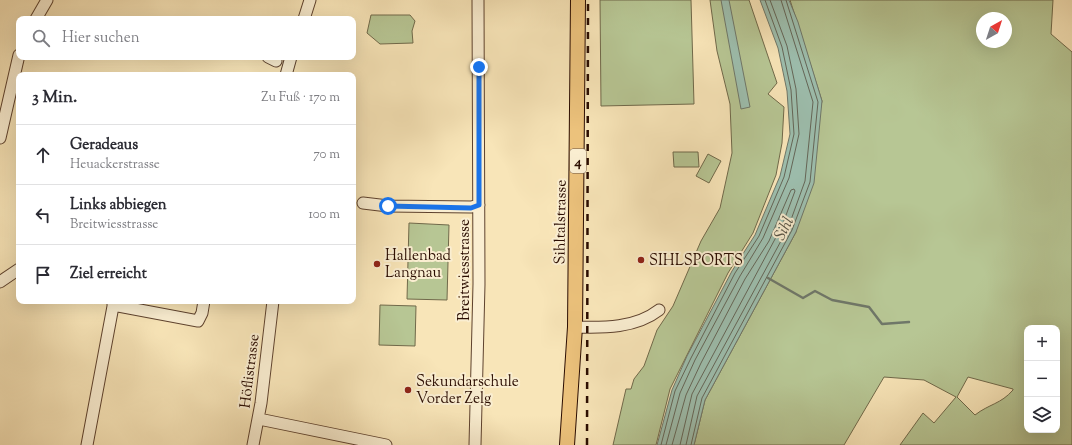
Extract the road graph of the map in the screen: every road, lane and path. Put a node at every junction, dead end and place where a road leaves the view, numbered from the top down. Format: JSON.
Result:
{"nodes":[{"id":1,"x":47,"y":0,"type":"edge"},
{"id":2,"x":310,"y":0,"type":"edge"},
{"id":3,"x":478,"y":0,"type":"edge"},
{"id":4,"x":578,"y":0,"type":"edge"},
{"id":5,"x":38,"y":16,"type":"edge"},
{"id":6,"x":305,"y":16,"type":"edge"},
{"id":7,"x":18,"y":60,"type":"edge"},
{"id":8,"x":290,"y":60,"type":"edge"},
{"id":9,"x":287,"y":72,"type":"edge"},
{"id":10,"x":0,"y":138,"type":"edge"},
{"id":11,"x":363,"y":203,"type":"dead end"},
{"id":12,"x":479,"y":205,"type":"junction"},
{"id":13,"x":16,"y":271,"type":"edge"},
{"id":14,"x":0,"y":282,"type":"edge"},
{"id":15,"x":114,"y":304,"type":"edge"},
{"id":16,"x":119,"y":304,"type":"edge"},
{"id":17,"x":204,"y":304,"type":"edge"},
{"id":18,"x":273,"y":304,"type":"edge"},
{"id":19,"x":659,"y":310,"type":"dead end"},
{"id":20,"x":575,"y":327,"type":"junction"},
{"id":21,"x":259,"y":419,"type":"junction"},
{"id":22,"x":87,"y":445,"type":"edge"},
{"id":23,"x":253,"y":445,"type":"edge"},
{"id":24,"x":386,"y":445,"type":"edge"},
{"id":25,"x":475,"y":445,"type":"edge"},
{"id":26,"x":567,"y":445,"type":"edge"}],
"edges":[{"from":1,"to":5,"type":"street"},
{"from":2,"to":6,"type":"street"},
{"from":3,"to":12,"type":"street","name":"Breitwiesstrasse"},
{"from":4,"to":20,"type":"main road","name":"Sihltalstrasse","number":"4"},
{"from":7,"to":10,"type":"street"},
{"from":8,"to":9,"type":"street"},
{"from":11,"to":12,"type":"street"},
{"from":12,"to":25,"type":"street","name":"Breitwiesstrasse"},
{"from":13,"to":14,"type":"street"},
{"from":15,"to":22,"type":"street"},
{"from":16,"to":17,"type":"street"},
{"from":18,"to":21,"type":"street","name":"Höflistrasse"},
{"from":19,"to":20,"type":"street"},
{"from":20,"to":26,"type":"main road","name":"Sihltalstrasse","number":"4"},
{"from":21,"to":23,"type":"street","name":"Höflistrasse"},
{"from":21,"to":24,"type":"street"}]}
